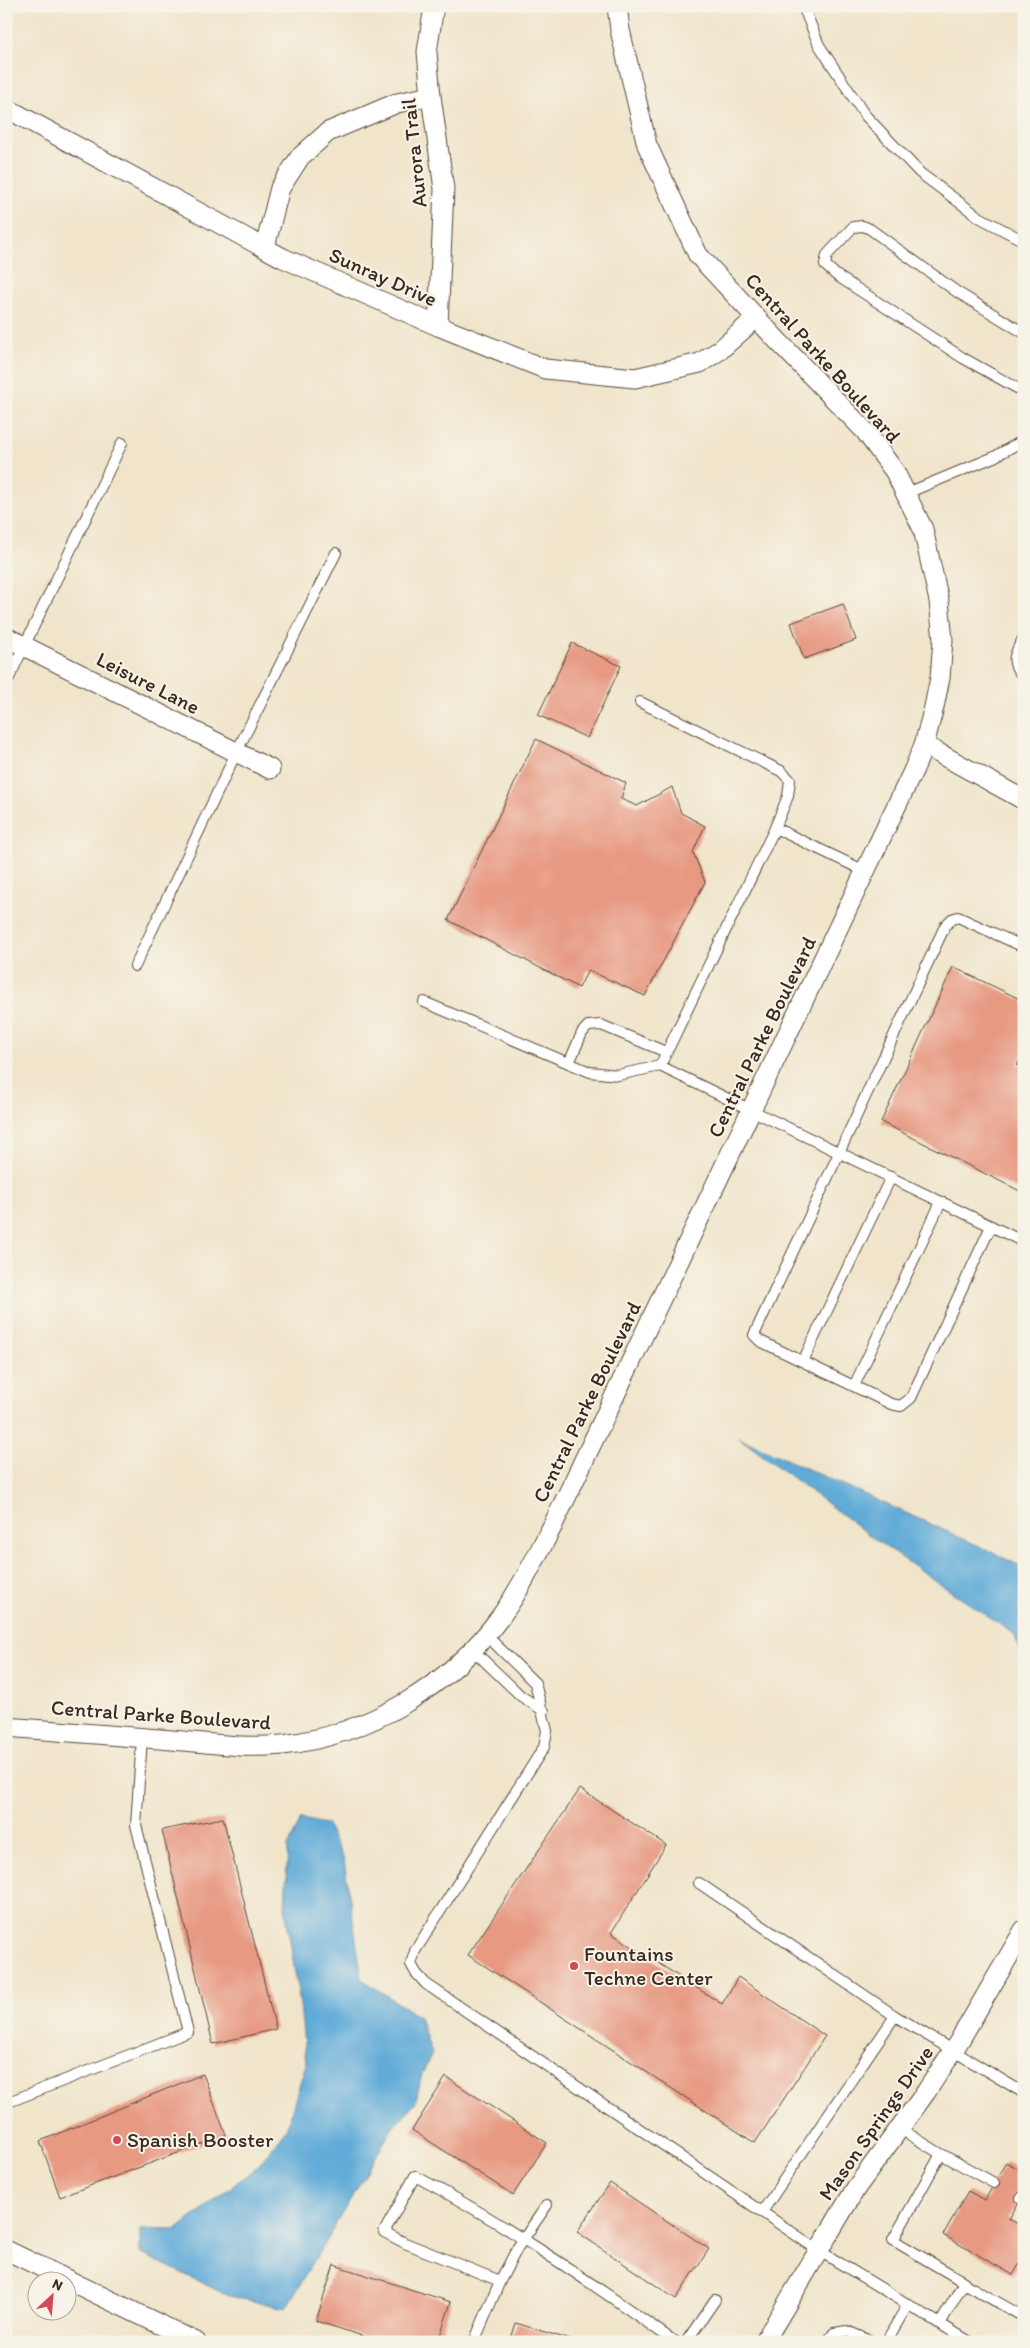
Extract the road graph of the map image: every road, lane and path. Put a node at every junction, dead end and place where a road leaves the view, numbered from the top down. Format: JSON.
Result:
{"nodes":[{"id":1,"x":434,"y":6,"type":"edge"},
{"id":2,"x":616,"y":6,"type":"edge"},
{"id":3,"x":803,"y":6,"type":"edge"},
{"id":4,"x":430,"y":96,"type":"junction"},
{"id":5,"x":6,"y":108,"type":"edge"},
{"id":6,"x":1024,"y":241,"type":"edge"},
{"id":7,"x":266,"y":248,"type":"junction"},
{"id":8,"x":756,"y":318,"type":"junction"},
{"id":9,"x":438,"y":326,"type":"junction"},
{"id":10,"x":1024,"y":334,"type":"edge"},
{"id":11,"x":1024,"y":392,"type":"edge"},
{"id":12,"x":1024,"y":440,"type":"edge"},
{"id":13,"x":122,"y":444,"type":"dead end"},
{"id":14,"x":907,"y":493,"type":"junction"},
{"id":15,"x":336,"y":553,"type":"dead end"},
{"id":16,"x":6,"y":637,"type":"edge"},
{"id":17,"x":1024,"y":637,"type":"edge"},
{"id":18,"x":24,"y":646,"type":"junction"},
{"id":19,"x":1024,"y":677,"type":"edge"},
{"id":20,"x":6,"y":684,"type":"edge"},
{"id":21,"x":640,"y":702,"type":"dead end"},
{"id":22,"x":924,"y":745,"type":"junction"},
{"id":23,"x":236,"y":752,"type":"junction"},
{"id":24,"x":270,"y":769,"type":"dead end"},
{"id":25,"x":1024,"y":800,"type":"edge"},
{"id":26,"x":775,"y":828,"type":"junction"},
{"id":27,"x":867,"y":872,"type":"junction"},
{"id":28,"x":1024,"y":947,"type":"edge"},
{"id":29,"x":134,"y":966,"type":"dead end"},
{"id":30,"x":424,"y":1002,"type":"dead end"},
{"id":31,"x":666,"y":1052,"type":"junction"},
{"id":32,"x":569,"y":1063,"type":"junction"},
{"id":33,"x":660,"y":1066,"type":"junction"},
{"id":34,"x":752,"y":1110,"type":"junction"},
{"id":35,"x":841,"y":1152,"type":"junction"},
{"id":36,"x":891,"y":1177,"type":"junction"},
{"id":37,"x":941,"y":1202,"type":"junction"},
{"id":38,"x":991,"y":1226,"type":"junction"},
{"id":39,"x":1024,"y":1242,"type":"edge"},
{"id":40,"x":803,"y":1361,"type":"junction"},
{"id":41,"x":854,"y":1386,"type":"junction"},
{"id":42,"x":486,"y":1634,"type":"junction"},
{"id":43,"x":473,"y":1650,"type":"junction"},
{"id":44,"x":544,"y":1711,"type":"junction"},
{"id":45,"x":6,"y":1728,"type":"edge"},
{"id":46,"x":142,"y":1738,"type":"junction"},
{"id":47,"x":699,"y":1883,"type":"dead end"},
{"id":48,"x":1024,"y":1930,"type":"edge"},
{"id":49,"x":895,"y":2016,"type":"junction"},
{"id":50,"x":953,"y":2051,"type":"junction"},
{"id":51,"x":1024,"y":2093,"type":"edge"},
{"id":52,"x":6,"y":2103,"type":"edge"},
{"id":53,"x":899,"y":2128,"type":"junction"},
{"id":54,"x":941,"y":2154,"type":"junction"},
{"id":55,"x":994,"y":2183,"type":"dead end"},
{"id":56,"x":547,"y":2205,"type":"dead end"},
{"id":57,"x":762,"y":2212,"type":"junction"},
{"id":58,"x":523,"y":2240,"type":"junction"},
{"id":59,"x":6,"y":2250,"type":"edge"},
{"id":60,"x":818,"y":2250,"type":"junction"},
{"id":61,"x":500,"y":2281,"type":"junction"},
{"id":62,"x":963,"y":2283,"type":"junction"},
{"id":63,"x":715,"y":2300,"type":"dead end"},
{"id":64,"x":908,"y":2304,"type":"junction"},
{"id":65,"x":1024,"y":2317,"type":"edge"},
{"id":66,"x":940,"y":2324,"type":"junction"},
{"id":67,"x":196,"y":2342,"type":"edge"},
{"id":68,"x":474,"y":2342,"type":"edge"},
{"id":69,"x":675,"y":2342,"type":"edge"},
{"id":70,"x":686,"y":2342,"type":"edge"},
{"id":71,"x":764,"y":2342,"type":"edge"},
{"id":72,"x":827,"y":2342,"type":"edge"},
{"id":73,"x":873,"y":2342,"type":"edge"},
{"id":74,"x":886,"y":2342,"type":"edge"},
{"id":75,"x":970,"y":2342,"type":"edge"}],
"edges":[{"from":1,"to":4,"type":"street","name":"Aurora Trail"},
{"from":2,"to":8,"type":"street","name":"Central Parke Boulevard"},
{"from":3,"to":6,"type":"lane"},
{"from":4,"to":7,"type":"street"},
{"from":4,"to":9,"type":"street","name":"Aurora Trail"},
{"from":5,"to":7,"type":"street","name":"Sunray Drive"},
{"from":7,"to":9,"type":"street","name":"Sunray Drive"},
{"from":8,"to":9,"type":"street","name":"Sunray Drive"},
{"from":8,"to":14,"type":"street","name":"Central Parke Boulevard"},
{"from":10,"to":11,"type":"lane"},
{"from":12,"to":14,"type":"lane"},
{"from":13,"to":18,"type":"lane"},
{"from":14,"to":22,"type":"street","name":"Central Parke Boulevard"},
{"from":15,"to":23,"type":"lane"},
{"from":16,"to":18,"type":"street","name":"Leisure Lane"},
{"from":17,"to":19,"type":"lane"},
{"from":18,"to":20,"type":"lane"},
{"from":18,"to":23,"type":"street","name":"Leisure Lane"},
{"from":21,"to":26,"type":"lane"},
{"from":22,"to":25,"type":"street"},
{"from":22,"to":27,"type":"street","name":"Central Parke Boulevard"},
{"from":23,"to":24,"type":"street","name":"Leisure Lane"},
{"from":23,"to":29,"type":"lane"},
{"from":26,"to":27,"type":"lane"},
{"from":26,"to":31,"type":"lane"},
{"from":27,"to":34,"type":"street","name":"Central Parke Boulevard"},
{"from":28,"to":35,"type":"lane"},
{"from":30,"to":32,"type":"lane"},
{"from":31,"to":32,"type":"lane"},
{"from":31,"to":33,"type":"lane"},
{"from":32,"to":33,"type":"lane"},
{"from":33,"to":34,"type":"lane"},
{"from":34,"to":35,"type":"lane"},
{"from":34,"to":42,"type":"street","name":"Central Parke Boulevard"},
{"from":35,"to":36,"type":"lane"},
{"from":35,"to":40,"type":"lane"},
{"from":36,"to":37,"type":"lane"},
{"from":36,"to":40,"type":"lane"},
{"from":37,"to":38,"type":"lane"},
{"from":37,"to":41,"type":"lane"},
{"from":38,"to":39,"type":"lane"},
{"from":38,"to":41,"type":"lane"},
{"from":40,"to":41,"type":"lane"},
{"from":42,"to":43,"type":"street","name":"Central Parke Boulevard"},
{"from":42,"to":44,"type":"lane"},
{"from":43,"to":44,"type":"lane"},
{"from":43,"to":46,"type":"street","name":"Central Parke Boulevard"},
{"from":44,"to":57,"type":"lane"},
{"from":45,"to":46,"type":"street","name":"Central Parke Boulevard"},
{"from":46,"to":52,"type":"lane"},
{"from":47,"to":49,"type":"lane"},
{"from":48,"to":50,"type":"street","name":"Mason Springs Drive"},
{"from":49,"to":50,"type":"lane"},
{"from":49,"to":57,"type":"lane"},
{"from":50,"to":51,"type":"lane"},
{"from":50,"to":53,"type":"street","name":"Mason Springs Drive"},
{"from":53,"to":54,"type":"lane"},
{"from":53,"to":60,"type":"street","name":"Mason Springs Drive"},
{"from":54,"to":55,"type":"lane"},
{"from":54,"to":62,"type":"lane"},
{"from":56,"to":58,"type":"lane"},
{"from":57,"to":60,"type":"lane"},
{"from":58,"to":61,"type":"lane"},
{"from":58,"to":61,"type":"lane"},
{"from":58,"to":69,"type":"lane"},
{"from":59,"to":67,"type":"street"},
{"from":60,"to":64,"type":"lane"},
{"from":60,"to":71,"type":"street","name":"Mason Springs Drive"},
{"from":61,"to":68,"type":"lane"},
{"from":62,"to":65,"type":"lane"},
{"from":62,"to":66,"type":"lane"},
{"from":63,"to":70,"type":"lane"},
{"from":64,"to":66,"type":"lane"},
{"from":64,"to":74,"type":"lane"},
{"from":66,"to":75,"type":"lane"},
{"from":72,"to":73,"type":"lane"}]}
